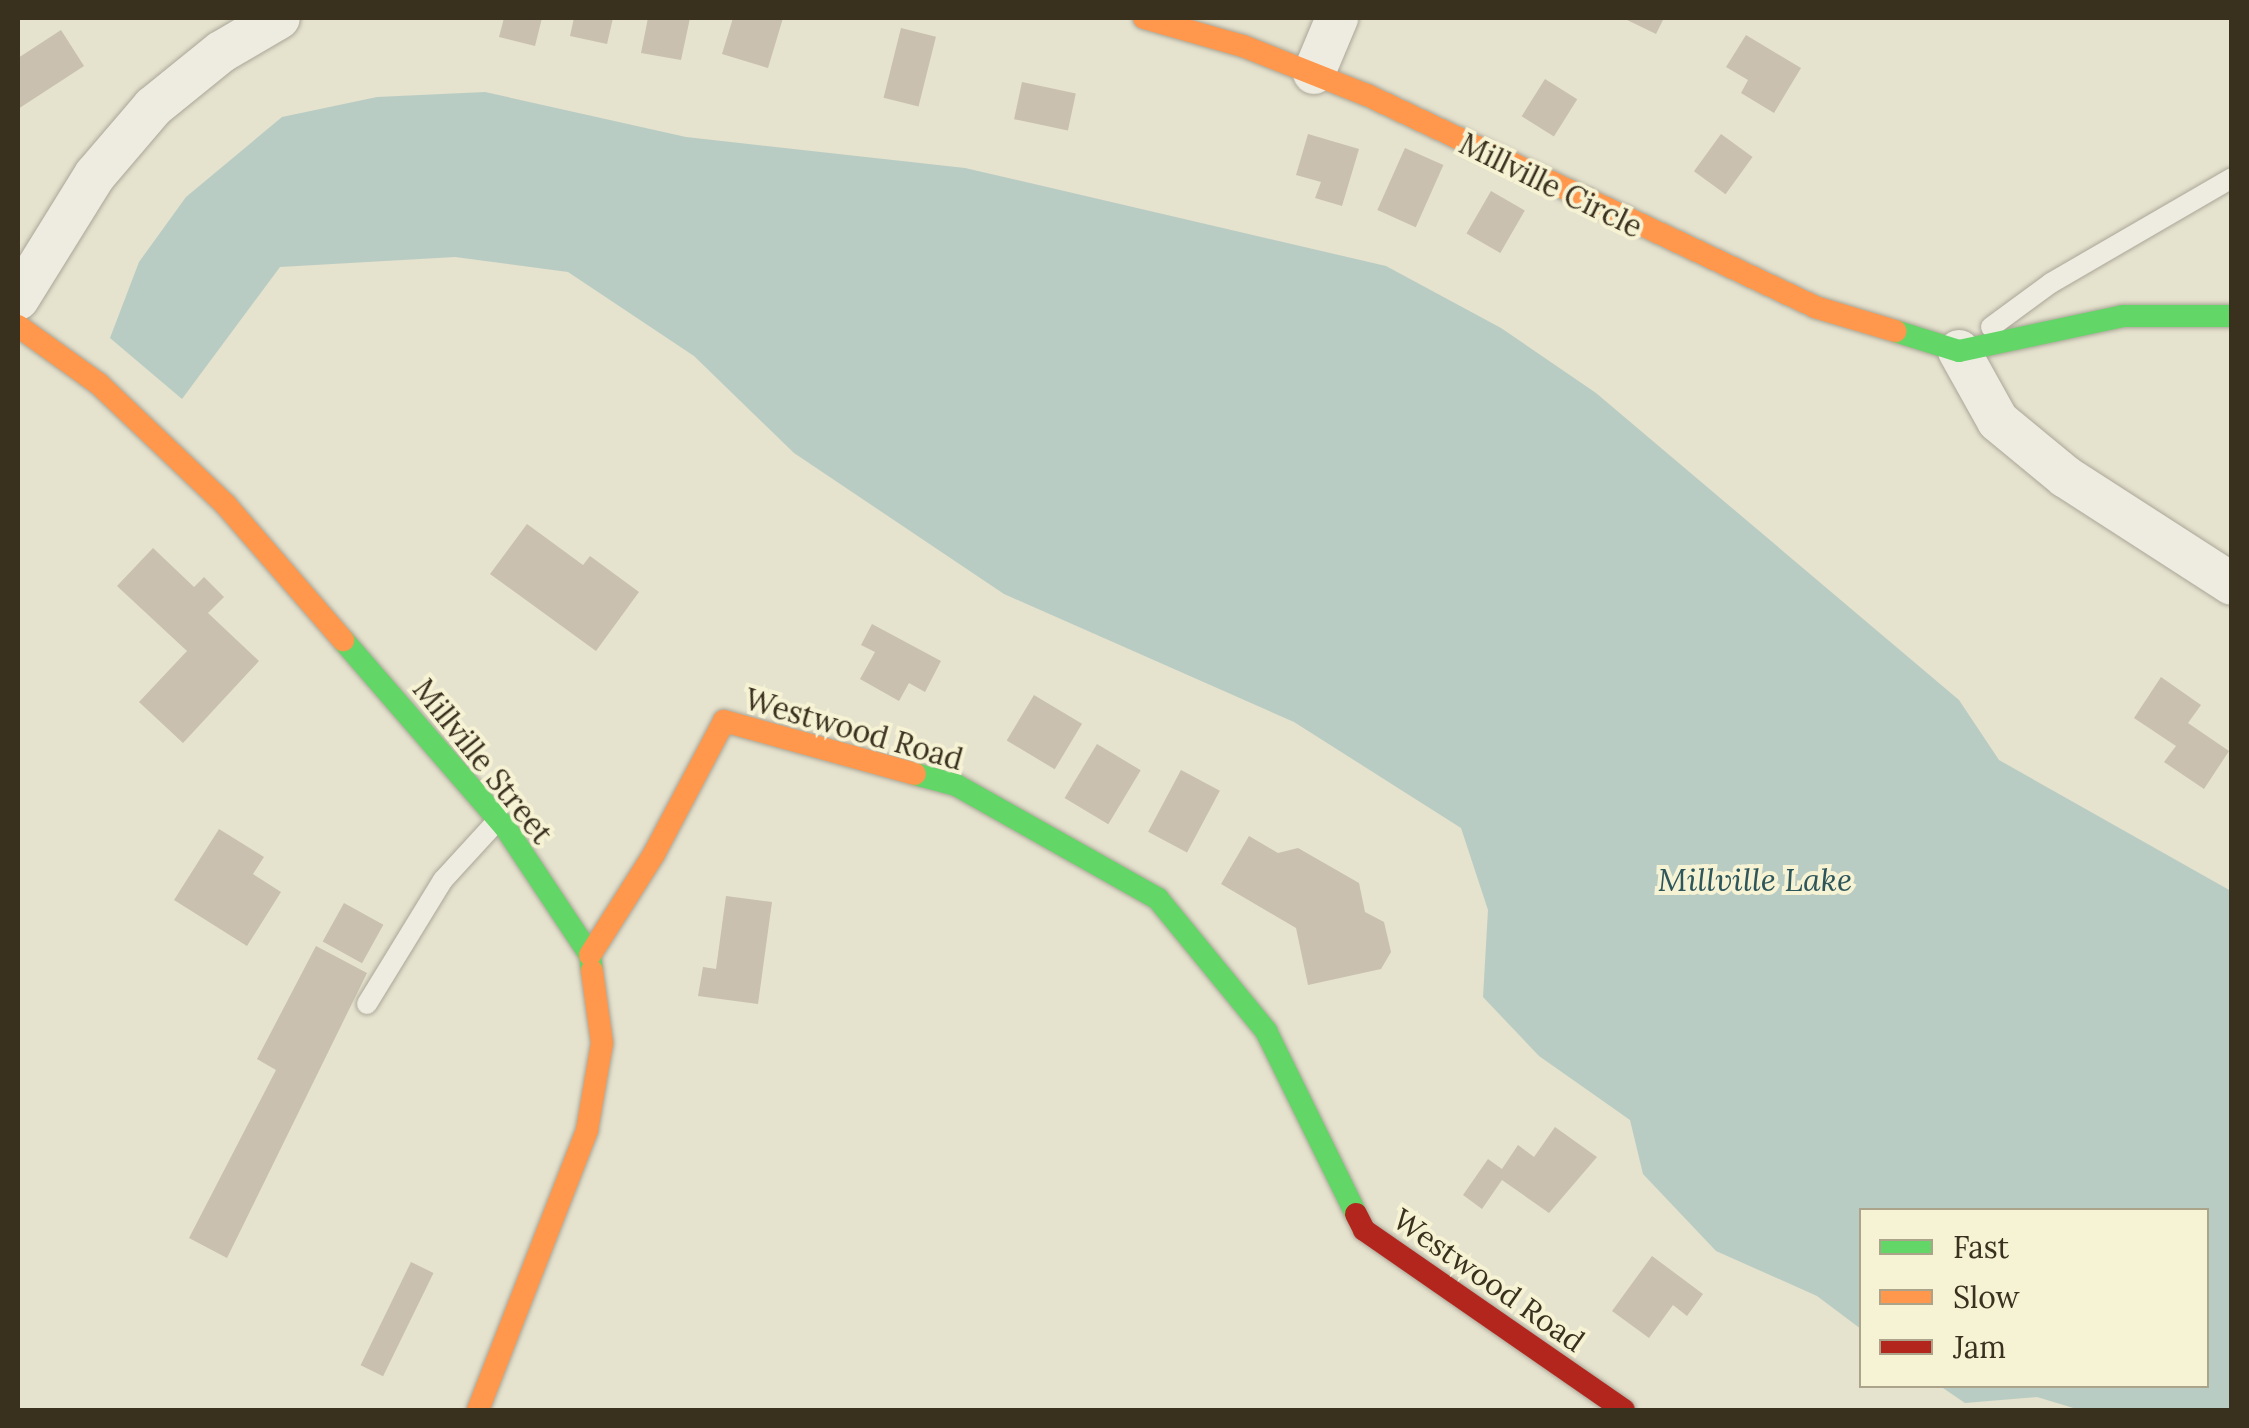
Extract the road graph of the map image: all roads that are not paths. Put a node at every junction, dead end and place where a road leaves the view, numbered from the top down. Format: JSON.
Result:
{"nodes":[{"id":1,"x":279,"y":18,"type":"edge"},
{"id":2,"x":1144,"y":18,"type":"edge"},
{"id":3,"x":1336,"y":18,"type":"edge"},
{"id":4,"x":1314,"y":73,"type":"junction"},
{"id":5,"x":2232,"y":178,"type":"edge"},
{"id":6,"x":18,"y":299,"type":"edge"},
{"id":7,"x":2232,"y":316,"type":"edge"},
{"id":8,"x":18,"y":326,"type":"edge"},
{"id":9,"x":1958,"y":350,"type":"junction"},
{"id":10,"x":2232,"y":584,"type":"edge"},
{"id":11,"x":498,"y":820,"type":"junction"},
{"id":12,"x":590,"y":954,"type":"junction"},
{"id":13,"x":366,"y":1004,"type":"dead end"},
{"id":14,"x":478,"y":1410,"type":"edge"},
{"id":15,"x":1624,"y":1410,"type":"edge"}],
"edges":[{"from":1,"to":6,"type":"street"},
{"from":2,"to":4,"type":"street","name":"Millville Circle"},
{"from":3,"to":4,"type":"street"},
{"from":4,"to":9,"type":"street","name":"Millville Circle"},
{"from":5,"to":9,"type":"lane"},
{"from":7,"to":9,"type":"street","name":"Millville Circle"},
{"from":8,"to":11,"type":"street","name":"Millville Street"},
{"from":9,"to":10,"type":"street"},
{"from":11,"to":12,"type":"street","name":"Millville Street"},
{"from":11,"to":13,"type":"lane"},
{"from":12,"to":14,"type":"street","name":"Millville Street"},
{"from":12,"to":15,"type":"street","name":"Westwood Road"}]}
